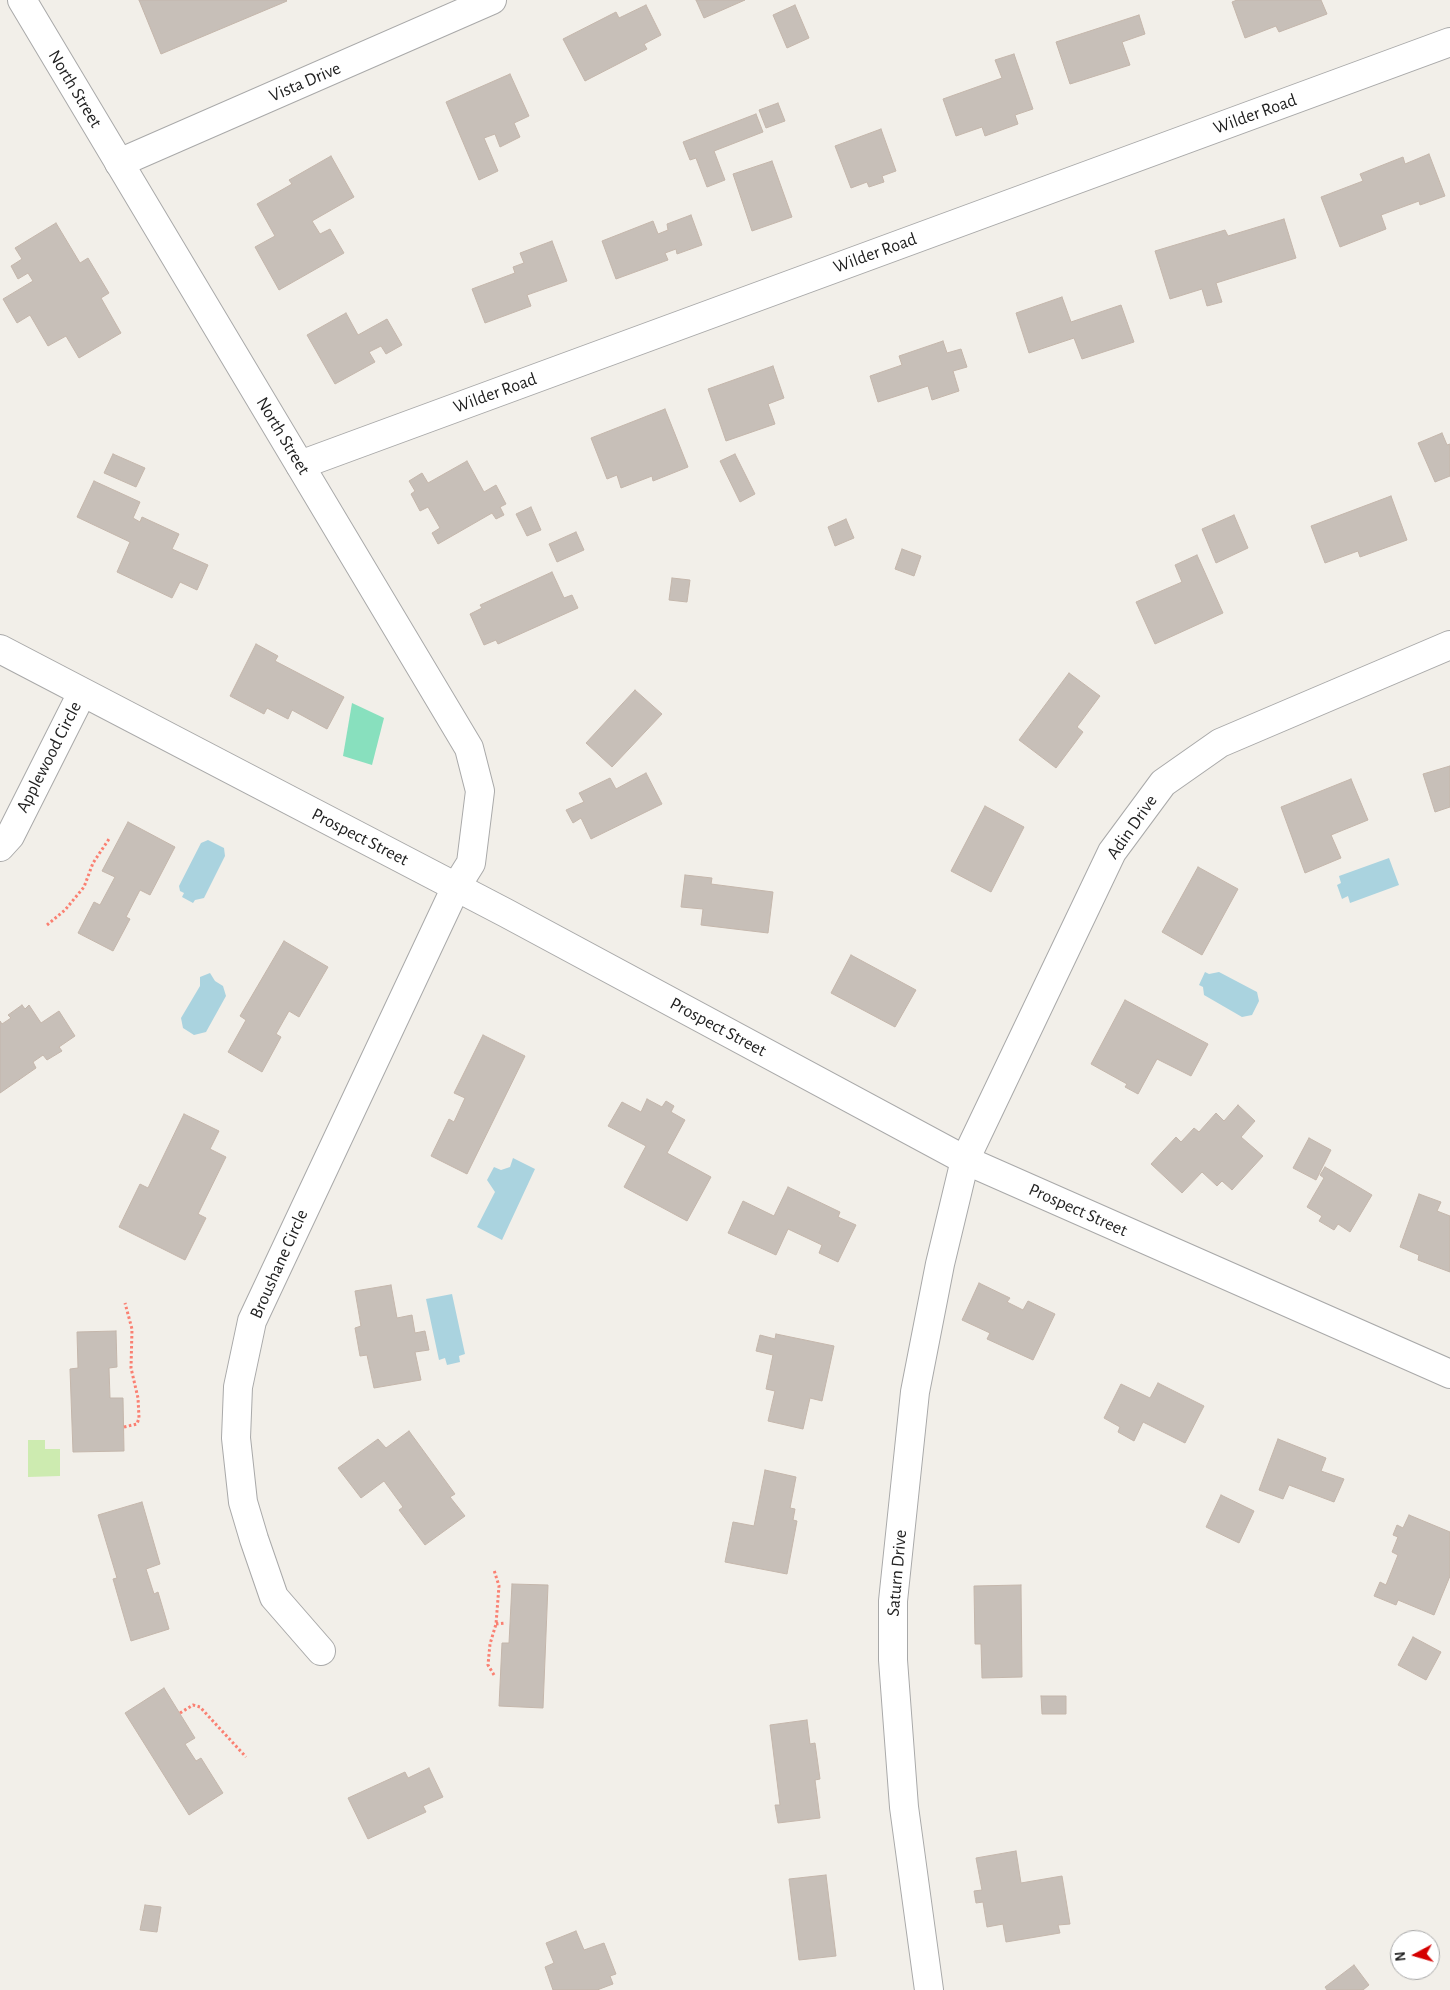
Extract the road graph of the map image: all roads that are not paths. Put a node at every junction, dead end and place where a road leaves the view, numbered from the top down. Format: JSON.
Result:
{"nodes":[{"id":1,"x":22,"y":0,"type":"edge"},
{"id":2,"x":492,"y":0,"type":"edge"},
{"id":3,"x":1450,"y":42,"type":"edge"},
{"id":4,"x":119,"y":163,"type":"junction"},
{"id":5,"x":300,"y":465,"type":"junction"},
{"id":6,"x":1450,"y":646,"type":"edge"},
{"id":7,"x":0,"y":649,"type":"edge"},
{"id":8,"x":82,"y":693,"type":"junction"},
{"id":9,"x":0,"y":847,"type":"edge"},
{"id":10,"x":456,"y":887,"type":"junction"},
{"id":11,"x":965,"y":1160,"type":"junction"},
{"id":12,"x":1450,"y":1374,"type":"edge"},
{"id":13,"x":320,"y":1651,"type":"dead end"},
{"id":14,"x":929,"y":1990,"type":"edge"}],
"edges":[{"from":1,"to":4,"type":"street","name":"North Street"},
{"from":2,"to":4,"type":"street","name":"Vista Drive"},
{"from":3,"to":5,"type":"street","name":"Wilder Road"},
{"from":4,"to":5,"type":"street","name":"North Street"},
{"from":5,"to":10,"type":"street","name":"North Street"},
{"from":6,"to":11,"type":"street","name":"Adin Drive"},
{"from":7,"to":8,"type":"street","name":"Prospect Street"},
{"from":8,"to":9,"type":"street","name":"Applewood Circle"},
{"from":8,"to":10,"type":"street","name":"Prospect Street"},
{"from":10,"to":11,"type":"street","name":"Prospect Street"},
{"from":10,"to":13,"type":"street","name":"Broushane Circle"},
{"from":11,"to":12,"type":"street","name":"Prospect Street"},
{"from":11,"to":14,"type":"street","name":"Saturn Drive"}]}
